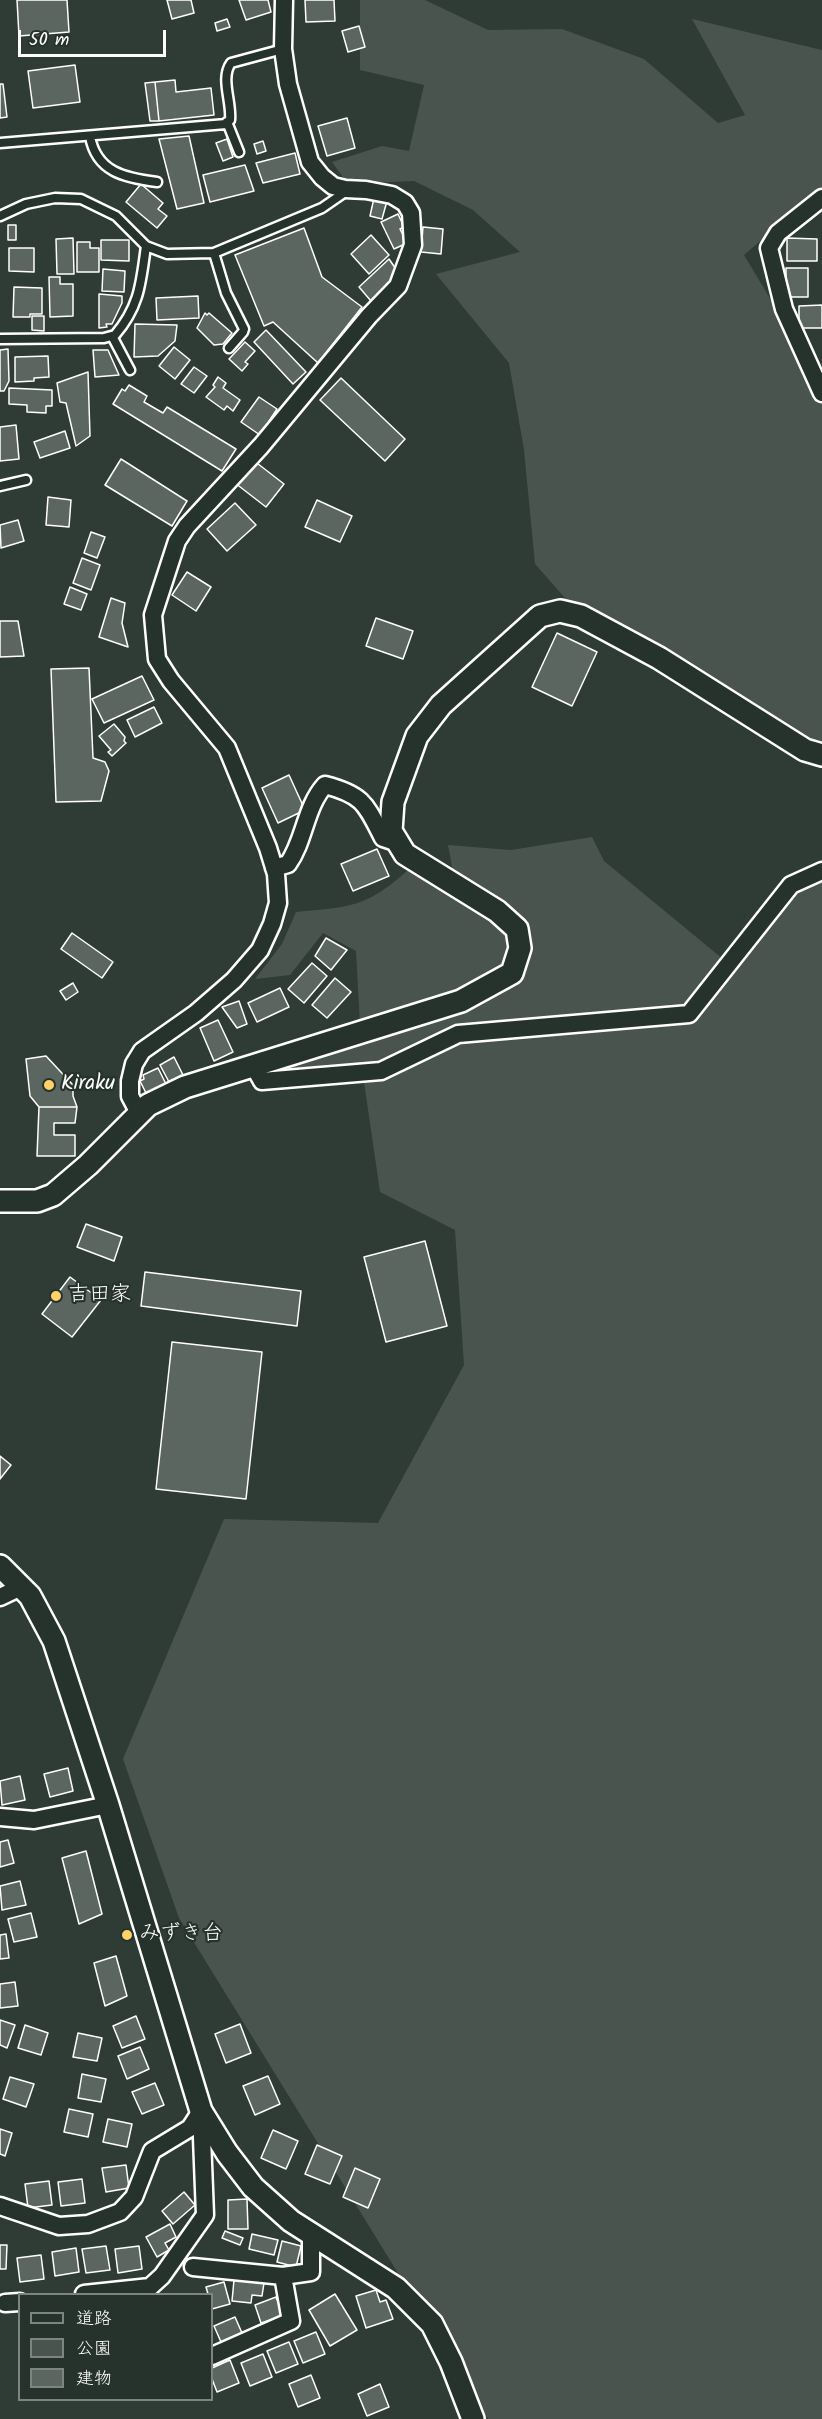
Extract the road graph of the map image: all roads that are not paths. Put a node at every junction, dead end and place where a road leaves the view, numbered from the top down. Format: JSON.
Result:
{"nodes":[{"id":1,"x":284,"y":0,"type":"edge"},
{"id":2,"x":283,"y":49,"type":"junction"},
{"id":3,"x":228,"y":122,"type":"junction"},
{"id":4,"x":90,"y":136,"type":"junction"},
{"id":5,"x":0,"y":143,"type":"edge"},
{"id":6,"x":239,"y":152,"type":"dead end"},
{"id":7,"x":157,"y":182,"type":"dead end"},
{"id":8,"x":348,"y":189,"type":"junction"},
{"id":9,"x":822,"y":198,"type":"edge"},
{"id":10,"x":0,"y":216,"type":"edge"},
{"id":11,"x":146,"y":246,"type":"junction"},
{"id":12,"x":214,"y":253,"type":"junction"},
{"id":13,"x":112,"y":336,"type":"junction"},
{"id":14,"x":0,"y":339,"type":"edge"},
{"id":15,"x":229,"y":348,"type":"dead end"},
{"id":16,"x":130,"y":370,"type":"dead end"},
{"id":17,"x":822,"y":393,"type":"edge"},
{"id":18,"x":26,"y":480,"type":"dead end"},
{"id":19,"x":0,"y":486,"type":"edge"},
{"id":20,"x":822,"y":755,"type":"edge"},
{"id":21,"x":398,"y":843,"type":"junction"},
{"id":22,"x":274,"y":868,"type":"junction"},
{"id":23,"x":822,"y":871,"type":"edge"},
{"id":24,"x":253,"y":1065,"type":"junction"},
{"id":25,"x":139,"y":1113,"type":"junction"},
{"id":26,"x":0,"y":1201,"type":"edge"},
{"id":27,"x":0,"y":1566,"type":"edge"},
{"id":28,"x":21,"y":1587,"type":"junction"},
{"id":29,"x":0,"y":1597,"type":"edge"},
{"id":30,"x":108,"y":1805,"type":"junction"},
{"id":31,"x":0,"y":1817,"type":"edge"},
{"id":32,"x":201,"y":2111,"type":"junction"},
{"id":33,"x":0,"y":2206,"type":"edge"},
{"id":34,"x":311,"y":2233,"type":"junction"},
{"id":35,"x":193,"y":2267,"type":"dead end"},
{"id":36,"x":283,"y":2276,"type":"junction"},
{"id":37,"x":103,"y":2293,"type":"edge"},
{"id":38,"x":213,"y":2356,"type":"edge"},
{"id":39,"x":473,"y":2419,"type":"edge"}],
"edges":[{"from":1,"to":2,"type":"street"},
{"from":2,"to":3,"type":"lane"},
{"from":2,"to":8,"type":"street"},
{"from":3,"to":4,"type":"lane"},
{"from":3,"to":6,"type":"lane"},
{"from":4,"to":5,"type":"lane"},
{"from":4,"to":7,"type":"lane"},
{"from":8,"to":12,"type":"lane"},
{"from":8,"to":22,"type":"street"},
{"from":9,"to":17,"type":"street"},
{"from":10,"to":11,"type":"lane"},
{"from":11,"to":12,"type":"lane"},
{"from":11,"to":13,"type":"lane"},
{"from":12,"to":15,"type":"lane"},
{"from":13,"to":14,"type":"lane"},
{"from":13,"to":16,"type":"lane"},
{"from":18,"to":19,"type":"lane"},
{"from":20,"to":21,"type":"street"},
{"from":21,"to":22,"type":"street"},
{"from":21,"to":24,"type":"street"},
{"from":22,"to":25,"type":"street"},
{"from":23,"to":24,"type":"street"},
{"from":24,"to":25,"type":"street"},
{"from":25,"to":26,"type":"street"},
{"from":27,"to":28,"type":"street"},
{"from":28,"to":29,"type":"street"},
{"from":28,"to":30,"type":"street"},
{"from":30,"to":31,"type":"street"},
{"from":30,"to":32,"type":"street"},
{"from":32,"to":33,"type":"street"},
{"from":32,"to":34,"type":"street"},
{"from":32,"to":37,"type":"street"},
{"from":34,"to":36,"type":"street"},
{"from":34,"to":39,"type":"street"},
{"from":35,"to":36,"type":"street"},
{"from":36,"to":38,"type":"street"}]}
